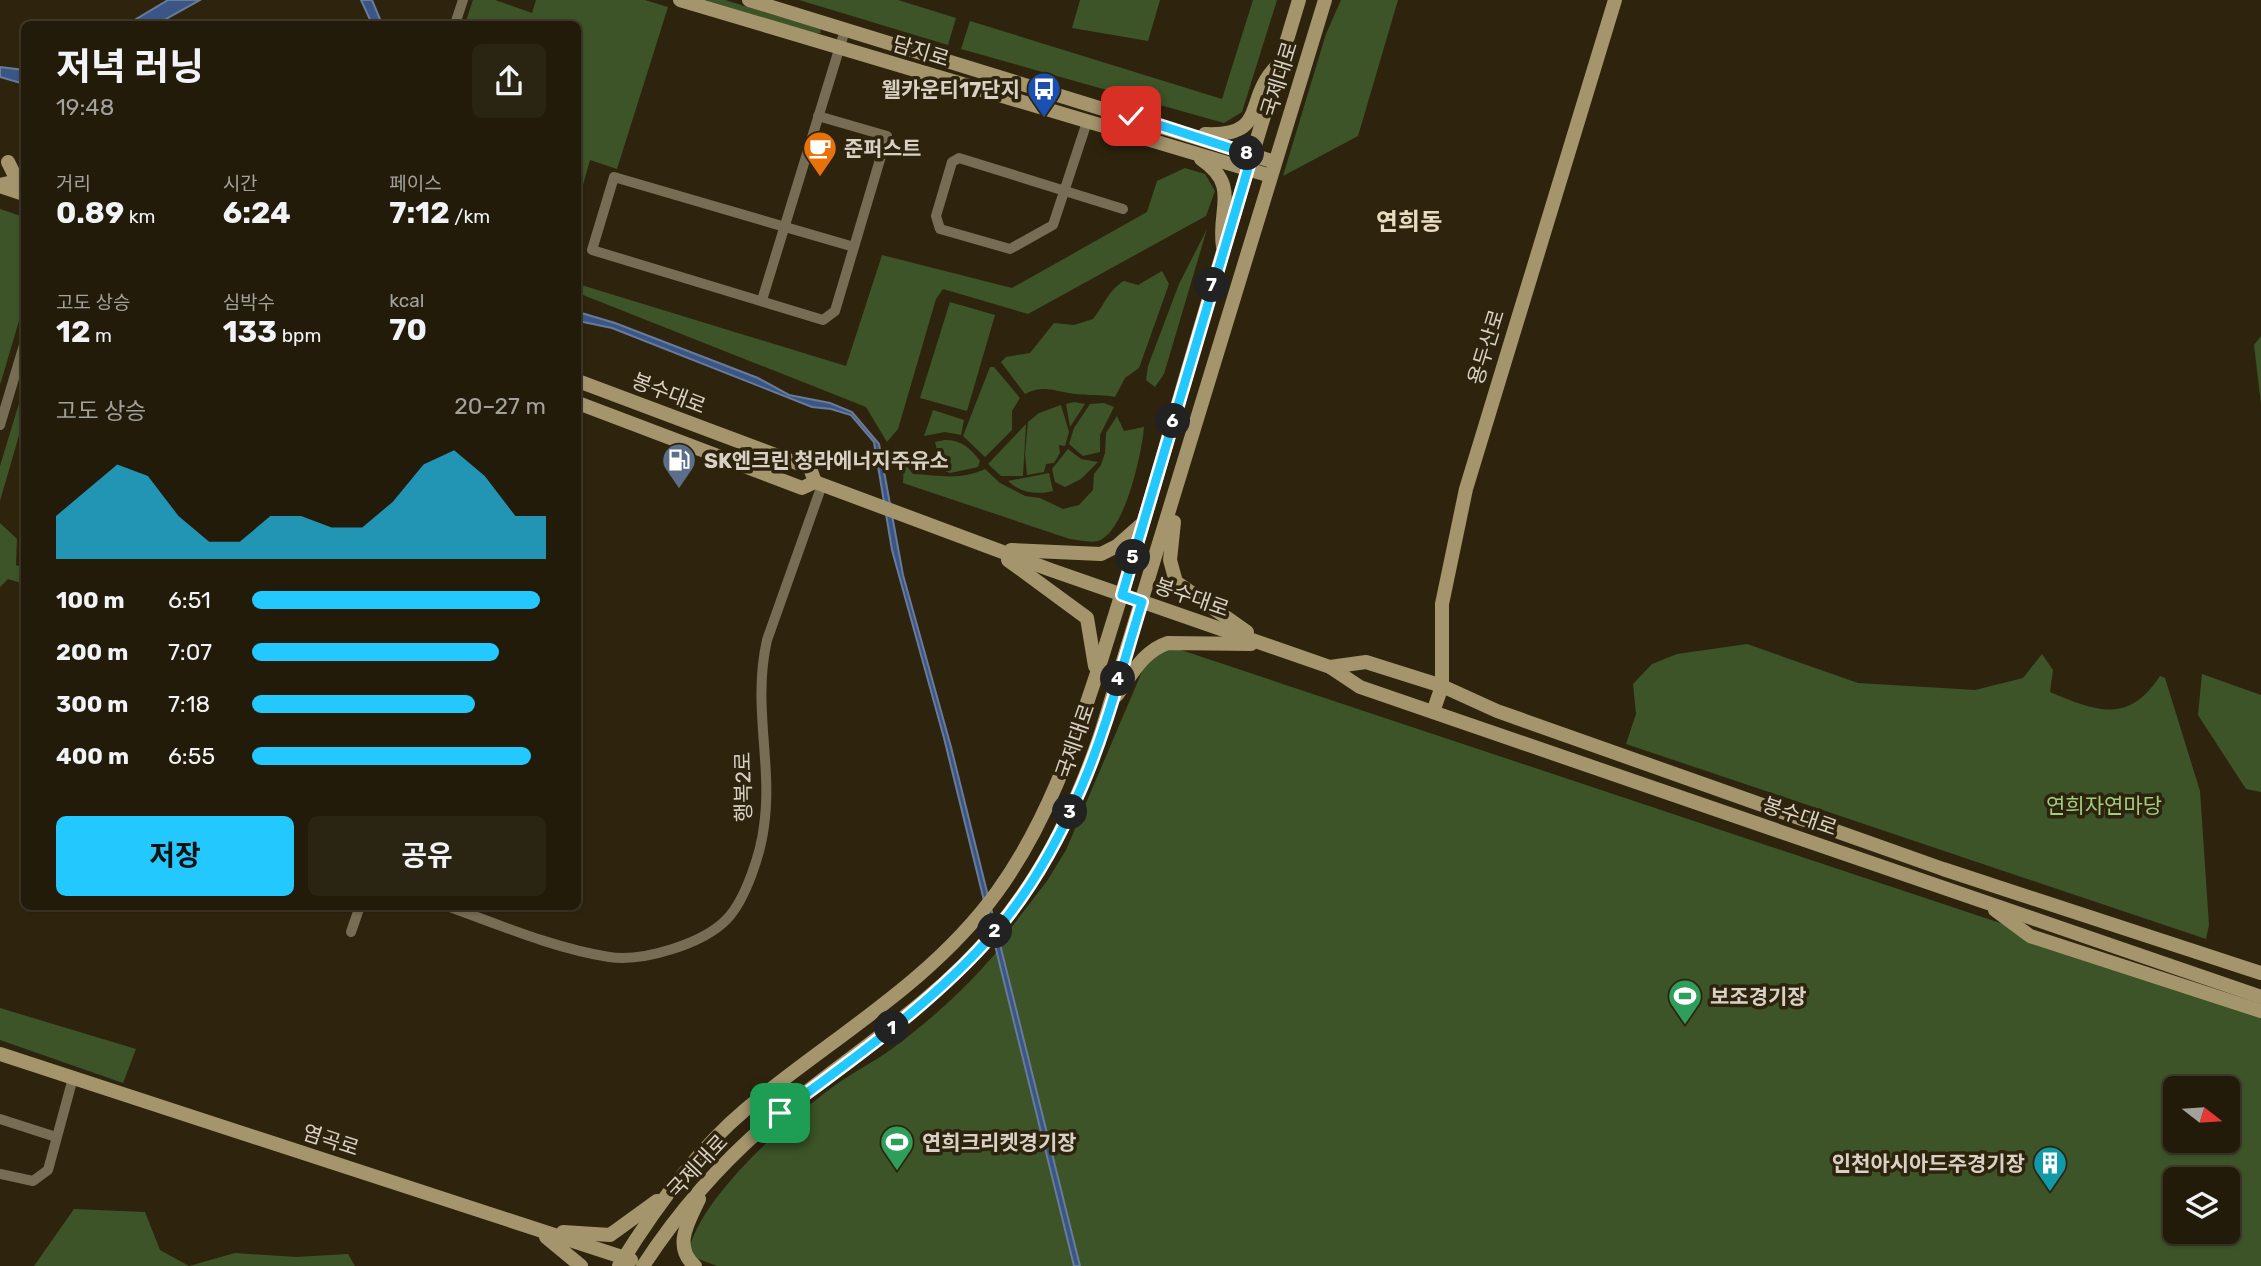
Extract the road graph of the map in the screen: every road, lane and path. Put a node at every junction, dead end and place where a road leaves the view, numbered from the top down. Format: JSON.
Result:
{"nodes":[{"id":1,"x":463,"y":0,"type":"edge"},
{"id":2,"x":680,"y":0,"type":"edge"},
{"id":3,"x":749,"y":0,"type":"edge"},
{"id":4,"x":1299,"y":0,"type":"edge"},
{"id":5,"x":1325,"y":0,"type":"edge"},
{"id":6,"x":1615,"y":0,"type":"edge"},
{"id":7,"x":455,"y":21,"type":"edge"},
{"id":8,"x":845,"y":30,"type":"junction"},
{"id":9,"x":840,"y":48,"type":"junction"},
{"id":10,"x":1280,"y":62,"type":"junction"},
{"id":11,"x":818,"y":116,"type":"junction"},
{"id":12,"x":1087,"y":122,"type":"junction"},
{"id":13,"x":1188,"y":133,"type":"junction"},
{"id":14,"x":1181,"y":151,"type":"junction"},
{"id":15,"x":4,"y":161,"type":"edge"},
{"id":16,"x":1250,"y":162,"type":"junction"},
{"id":17,"x":21,"y":166,"type":"edge"},
{"id":18,"x":1273,"y":169,"type":"junction"},
{"id":19,"x":0,"y":185,"type":"edge"},
{"id":20,"x":1065,"y":189,"type":"junction"},
{"id":21,"x":21,"y":194,"type":"edge"},
{"id":22,"x":1123,"y":209,"type":"dead end"},
{"id":23,"x":784,"y":227,"type":"junction"},
{"id":24,"x":854,"y":247,"type":"junction"},
{"id":25,"x":1223,"y":248,"type":"junction"},
{"id":26,"x":762,"y":300,"type":"junction"},
{"id":27,"x":21,"y":355,"type":"edge"},
{"id":28,"x":581,"y":382,"type":"edge"},
{"id":29,"x":581,"y":403,"type":"edge"},
{"id":30,"x":0,"y":425,"type":"edge"},
{"id":31,"x":819,"y":483,"type":"junction"},
{"id":32,"x":1179,"y":486,"type":"junction"},
{"id":33,"x":1148,"y":507,"type":"junction"},
{"id":34,"x":1169,"y":517,"type":"junction"},
{"id":35,"x":1144,"y":522,"type":"junction"},
{"id":36,"x":993,"y":549,"type":"junction"},
{"id":37,"x":1122,"y":595,"type":"junction"},
{"id":38,"x":1142,"y":602,"type":"junction"},
{"id":39,"x":1266,"y":644,"type":"junction"},
{"id":40,"x":1330,"y":667,"type":"junction"},
{"id":41,"x":1097,"y":673,"type":"junction"},
{"id":42,"x":1116,"y":683,"type":"junction"},
{"id":43,"x":1442,"y":686,"type":"junction"},
{"id":44,"x":1108,"y":708,"type":"junction"},
{"id":45,"x":1433,"y":712,"type":"junction"},
{"id":46,"x":1983,"y":901,"type":"junction"},
{"id":47,"x":359,"y":910,"type":"edge"},
{"id":48,"x":458,"y":910,"type":"edge"},
{"id":49,"x":351,"y":932,"type":"dead end"},
{"id":50,"x":2261,"y":974,"type":"edge"},
{"id":51,"x":2261,"y":997,"type":"edge"},
{"id":52,"x":2261,"y":1011,"type":"edge"},
{"id":53,"x":0,"y":1055,"type":"edge"},
{"id":54,"x":73,"y":1078,"type":"junction"},
{"id":55,"x":0,"y":1119,"type":"edge"},
{"id":56,"x":56,"y":1138,"type":"junction"},
{"id":57,"x":0,"y":1174,"type":"edge"},
{"id":58,"x":704,"y":1188,"type":"junction"},
{"id":59,"x":672,"y":1189,"type":"junction"},
{"id":60,"x":537,"y":1230,"type":"junction"},
{"id":61,"x":621,"y":1262,"type":"edge"},
{"id":62,"x":582,"y":1266,"type":"edge"},
{"id":63,"x":645,"y":1266,"type":"edge"},
{"id":64,"x":695,"y":1266,"type":"edge"}],
"edges":[{"from":1,"to":7,"type":"street"},
{"from":2,"to":9,"type":"main road","name":"담지로"},
{"from":3,"to":8,"type":"main road"},
{"from":4,"to":10,"type":"main road","name":"국제대로"},
{"from":5,"to":18,"type":"main road","name":"국제대로"},
{"from":6,"to":43,"type":"main road","name":"용두산로"},
{"from":8,"to":9,"type":"street"},
{"from":8,"to":13,"type":"main road"},
{"from":9,"to":11,"type":"street"},
{"from":9,"to":12,"type":"main road","name":"담지로"},
{"from":10,"to":13,"type":"main road"},
{"from":10,"to":16,"type":"main road","name":"국제대로"},
{"from":11,"to":23,"type":"street"},
{"from":11,"to":24,"type":"street"},
{"from":12,"to":14,"type":"main road","name":"담지로"},
{"from":12,"to":20,"type":"street"},
{"from":13,"to":14,"type":"main road"},
{"from":13,"to":16,"type":"main road"},
{"from":14,"to":16,"type":"main road","name":"담지로"},
{"from":14,"to":25,"type":"main road"},
{"from":15,"to":17,"type":"main road"},
{"from":15,"to":19,"type":"main road"},
{"from":16,"to":18,"type":"main road","name":"담지로"},
{"from":16,"to":25,"type":"main road","name":"국제대로"},
{"from":18,"to":32,"type":"main road","name":"국제대로"},
{"from":19,"to":21,"type":"main road"},
{"from":20,"to":20,"type":"street"},
{"from":20,"to":22,"type":"street"},
{"from":23,"to":24,"type":"street"},
{"from":23,"to":26,"type":"street"},
{"from":23,"to":26,"type":"street"},
{"from":24,"to":26,"type":"street"},
{"from":25,"to":33,"type":"main road","name":"국제대로"},
{"from":27,"to":30,"type":"street"},
{"from":28,"to":31,"type":"main road","name":"봉수대로"},
{"from":29,"to":31,"type":"main road","name":"봉수대로"},
{"from":31,"to":36,"type":"main road","name":"봉수대로"},
{"from":31,"to":48,"type":"street","name":"행복2로"},
{"from":32,"to":34,"type":"main road","name":"국제대로"},
{"from":32,"to":39,"type":"main road"},
{"from":33,"to":34,"type":"main road"},
{"from":33,"to":35,"type":"main road","name":"국제대로"},
{"from":34,"to":38,"type":"main road","name":"국제대로"},
{"from":35,"to":36,"type":"main road"},
{"from":35,"to":37,"type":"main road","name":"국제대로"},
{"from":36,"to":37,"type":"main road","name":"봉수대로"},
{"from":36,"to":41,"type":"main road"},
{"from":37,"to":38,"type":"main road","name":"봉수대로"},
{"from":37,"to":41,"type":"main road","name":"국제대로"},
{"from":38,"to":39,"type":"main road","name":"봉수대로"},
{"from":38,"to":42,"type":"main road","name":"국제대로"},
{"from":39,"to":40,"type":"main road","name":"봉수대로"},
{"from":39,"to":44,"type":"main road"},
{"from":40,"to":43,"type":"main road","name":"봉수대로"},
{"from":40,"to":45,"type":"main road","name":"봉수대로"},
{"from":41,"to":42,"type":"main road"},
{"from":41,"to":59,"type":"main road","name":"국제대로"},
{"from":42,"to":44,"type":"main road","name":"국제대로"},
{"from":43,"to":45,"type":"main road","name":"용두산로"},
{"from":43,"to":50,"type":"main road","name":"봉수대로"},
{"from":44,"to":58,"type":"main road","name":"국제대로"},
{"from":45,"to":46,"type":"main road","name":"봉수대로"},
{"from":46,"to":51,"type":"main road","name":"봉수대로"},
{"from":46,"to":52,"type":"main road"},
{"from":47,"to":49,"type":"street"},
{"from":53,"to":54,"type":"main road","name":"염곡로"},
{"from":54,"to":56,"type":"street"},
{"from":54,"to":60,"type":"main road","name":"염곡로"},
{"from":55,"to":56,"type":"street"},
{"from":56,"to":57,"type":"street"},
{"from":58,"to":63,"type":"main road","name":"국제대로"},
{"from":58,"to":64,"type":"main road"},
{"from":59,"to":60,"type":"main road"},
{"from":59,"to":61,"type":"main road","name":"국제대로"},
{"from":60,"to":61,"type":"main road","name":"염곡로"},
{"from":60,"to":62,"type":"main road"},
{"from":61,"to":63,"type":"main road","name":"염곡로"}]}
